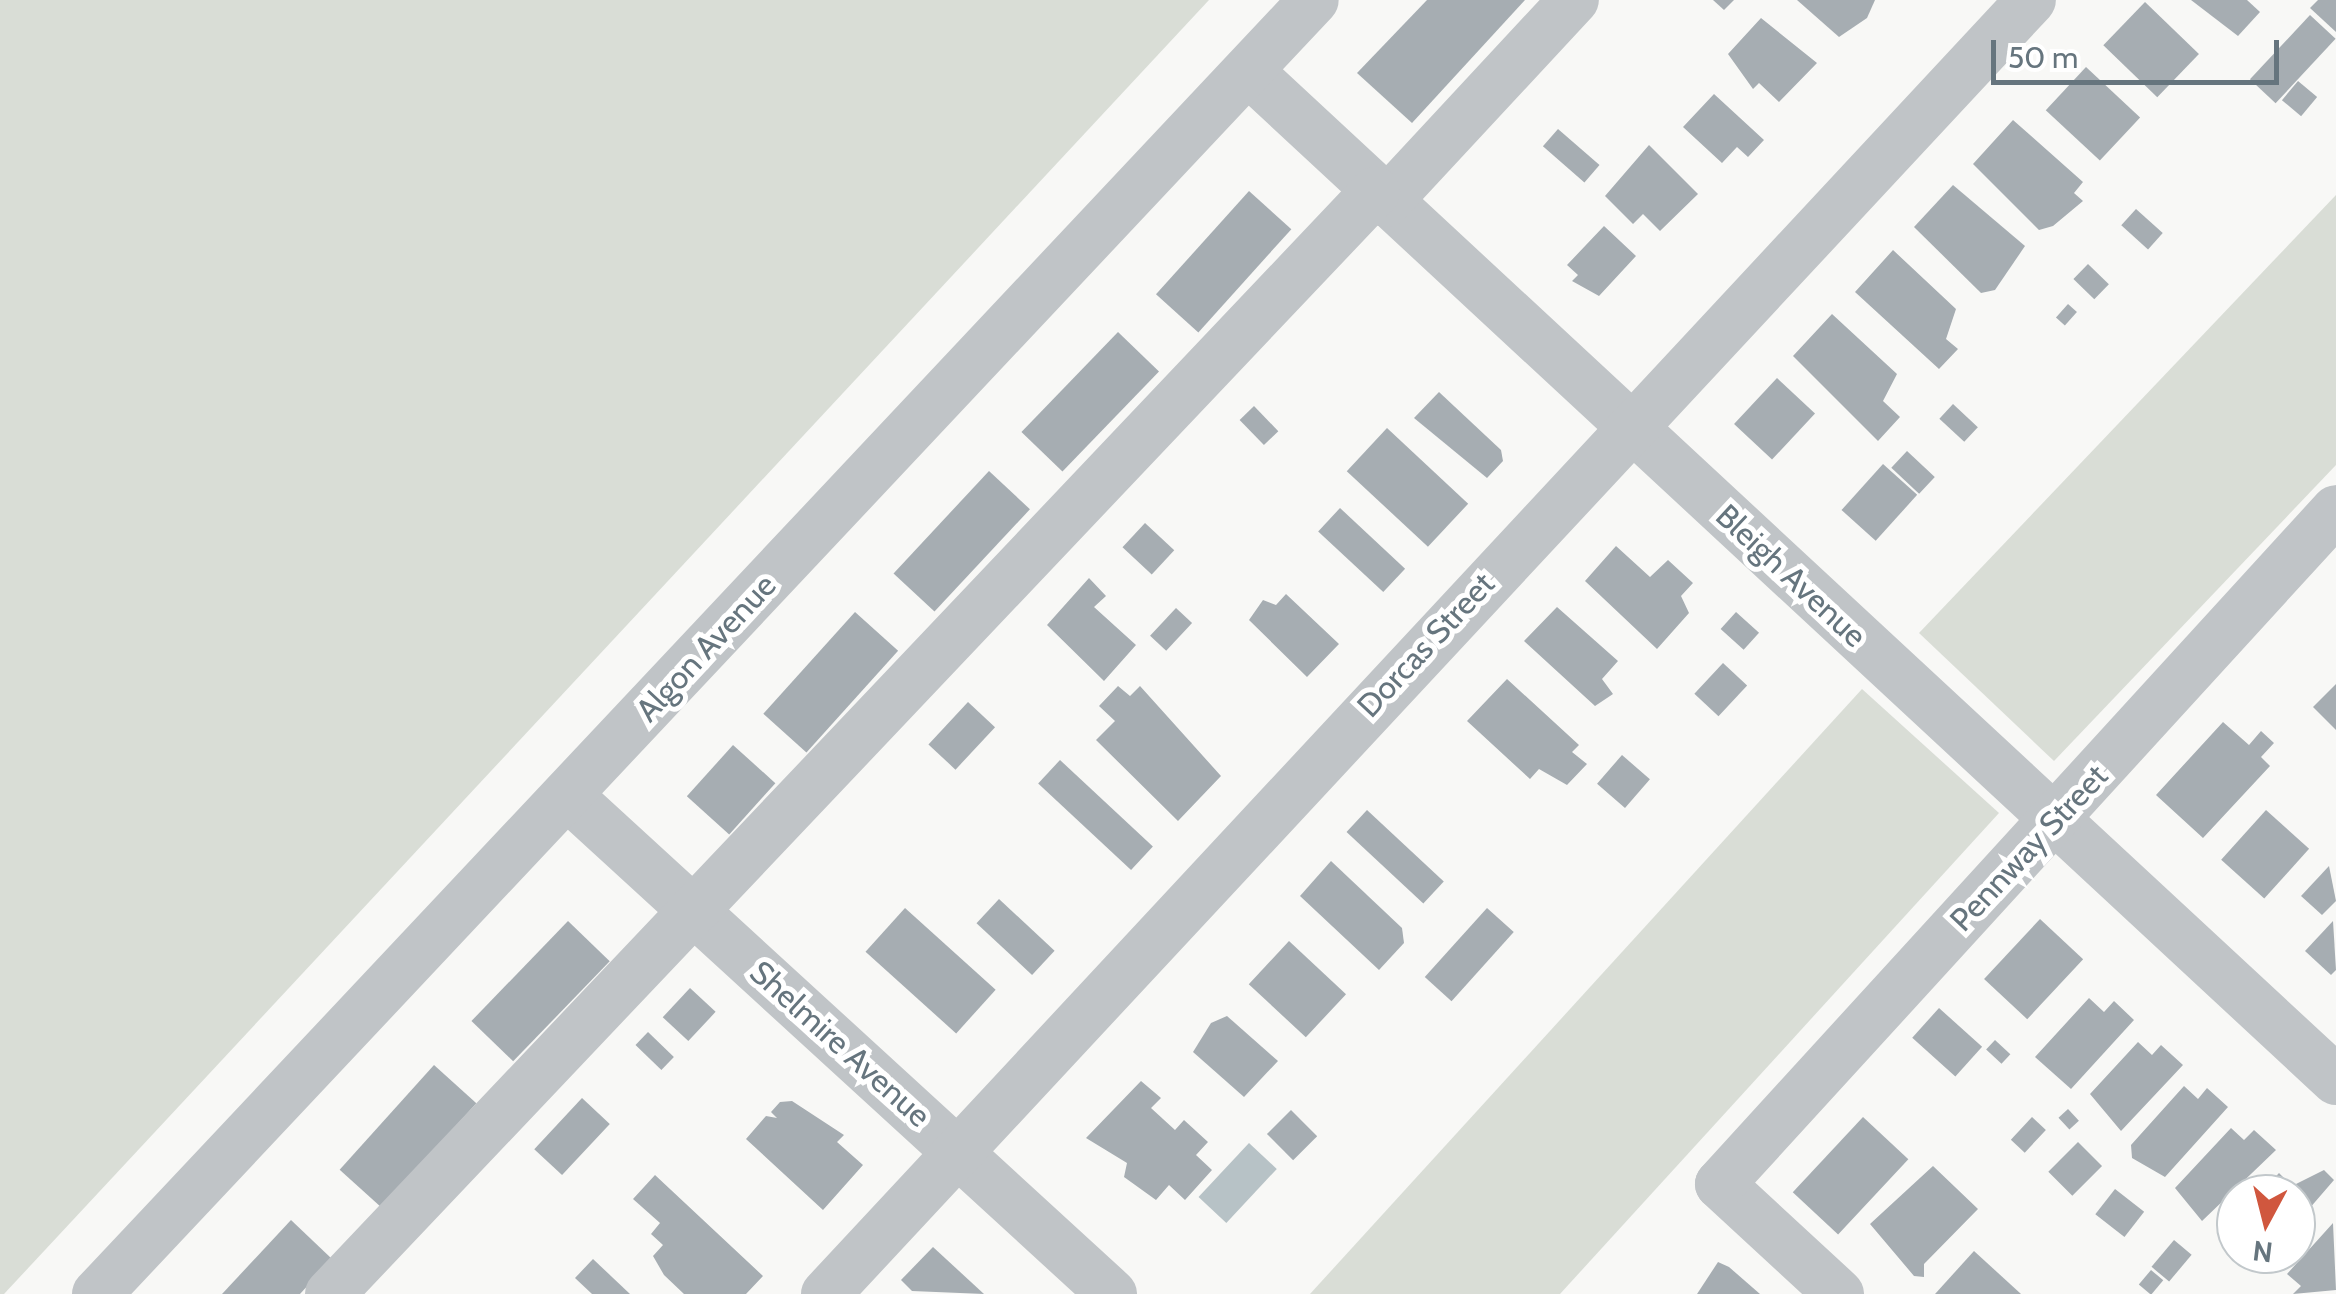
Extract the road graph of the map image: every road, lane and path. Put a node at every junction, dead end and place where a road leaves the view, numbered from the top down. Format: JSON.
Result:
{"nodes":[{"id":1,"x":1314,"y":0,"type":"edge"},
{"id":2,"x":1574,"y":0,"type":"edge"},
{"id":3,"x":2031,"y":0,"type":"edge"},
{"id":4,"x":1248,"y":72,"type":"junction"},
{"id":5,"x":1380,"y":197,"type":"junction"},
{"id":6,"x":1628,"y":425,"type":"junction"},
{"id":7,"x":2336,"y":510,"type":"edge"},
{"id":8,"x":567,"y":795,"type":"junction"},
{"id":9,"x":2055,"y":821,"type":"junction"},
{"id":10,"x":697,"y":916,"type":"junction"},
{"id":11,"x":2336,"y":1080,"type":"edge"},
{"id":12,"x":960,"y":1150,"type":"junction"},
{"id":13,"x":97,"y":1294,"type":"edge"},
{"id":14,"x":330,"y":1294,"type":"edge"},
{"id":15,"x":826,"y":1294,"type":"edge"},
{"id":16,"x":1112,"y":1294,"type":"edge"},
{"id":17,"x":1839,"y":1294,"type":"edge"}],
"edges":[{"from":1,"to":4,"type":"street","name":"Algon Avenue"},
{"from":2,"to":5,"type":"street"},
{"from":3,"to":6,"type":"street","name":"Dorcas Street"},
{"from":4,"to":5,"type":"street","name":"Bleigh Avenue"},
{"from":4,"to":8,"type":"street","name":"Algon Avenue"},
{"from":5,"to":6,"type":"street","name":"Bleigh Avenue"},
{"from":5,"to":10,"type":"street"},
{"from":6,"to":9,"type":"street","name":"Bleigh Avenue"},
{"from":6,"to":12,"type":"street","name":"Dorcas Street"},
{"from":7,"to":9,"type":"street","name":"Pennway Street"},
{"from":8,"to":10,"type":"street","name":"Shelmire Avenue"},
{"from":8,"to":13,"type":"street","name":"Algon Avenue"},
{"from":9,"to":11,"type":"street","name":"Bleigh Avenue"},
{"from":9,"to":17,"type":"street","name":"Pennway Street"},
{"from":10,"to":12,"type":"street","name":"Shelmire Avenue"},
{"from":10,"to":14,"type":"street"},
{"from":12,"to":15,"type":"street","name":"Dorcas Street"},
{"from":12,"to":16,"type":"street","name":"Shelmire Avenue"}]}
